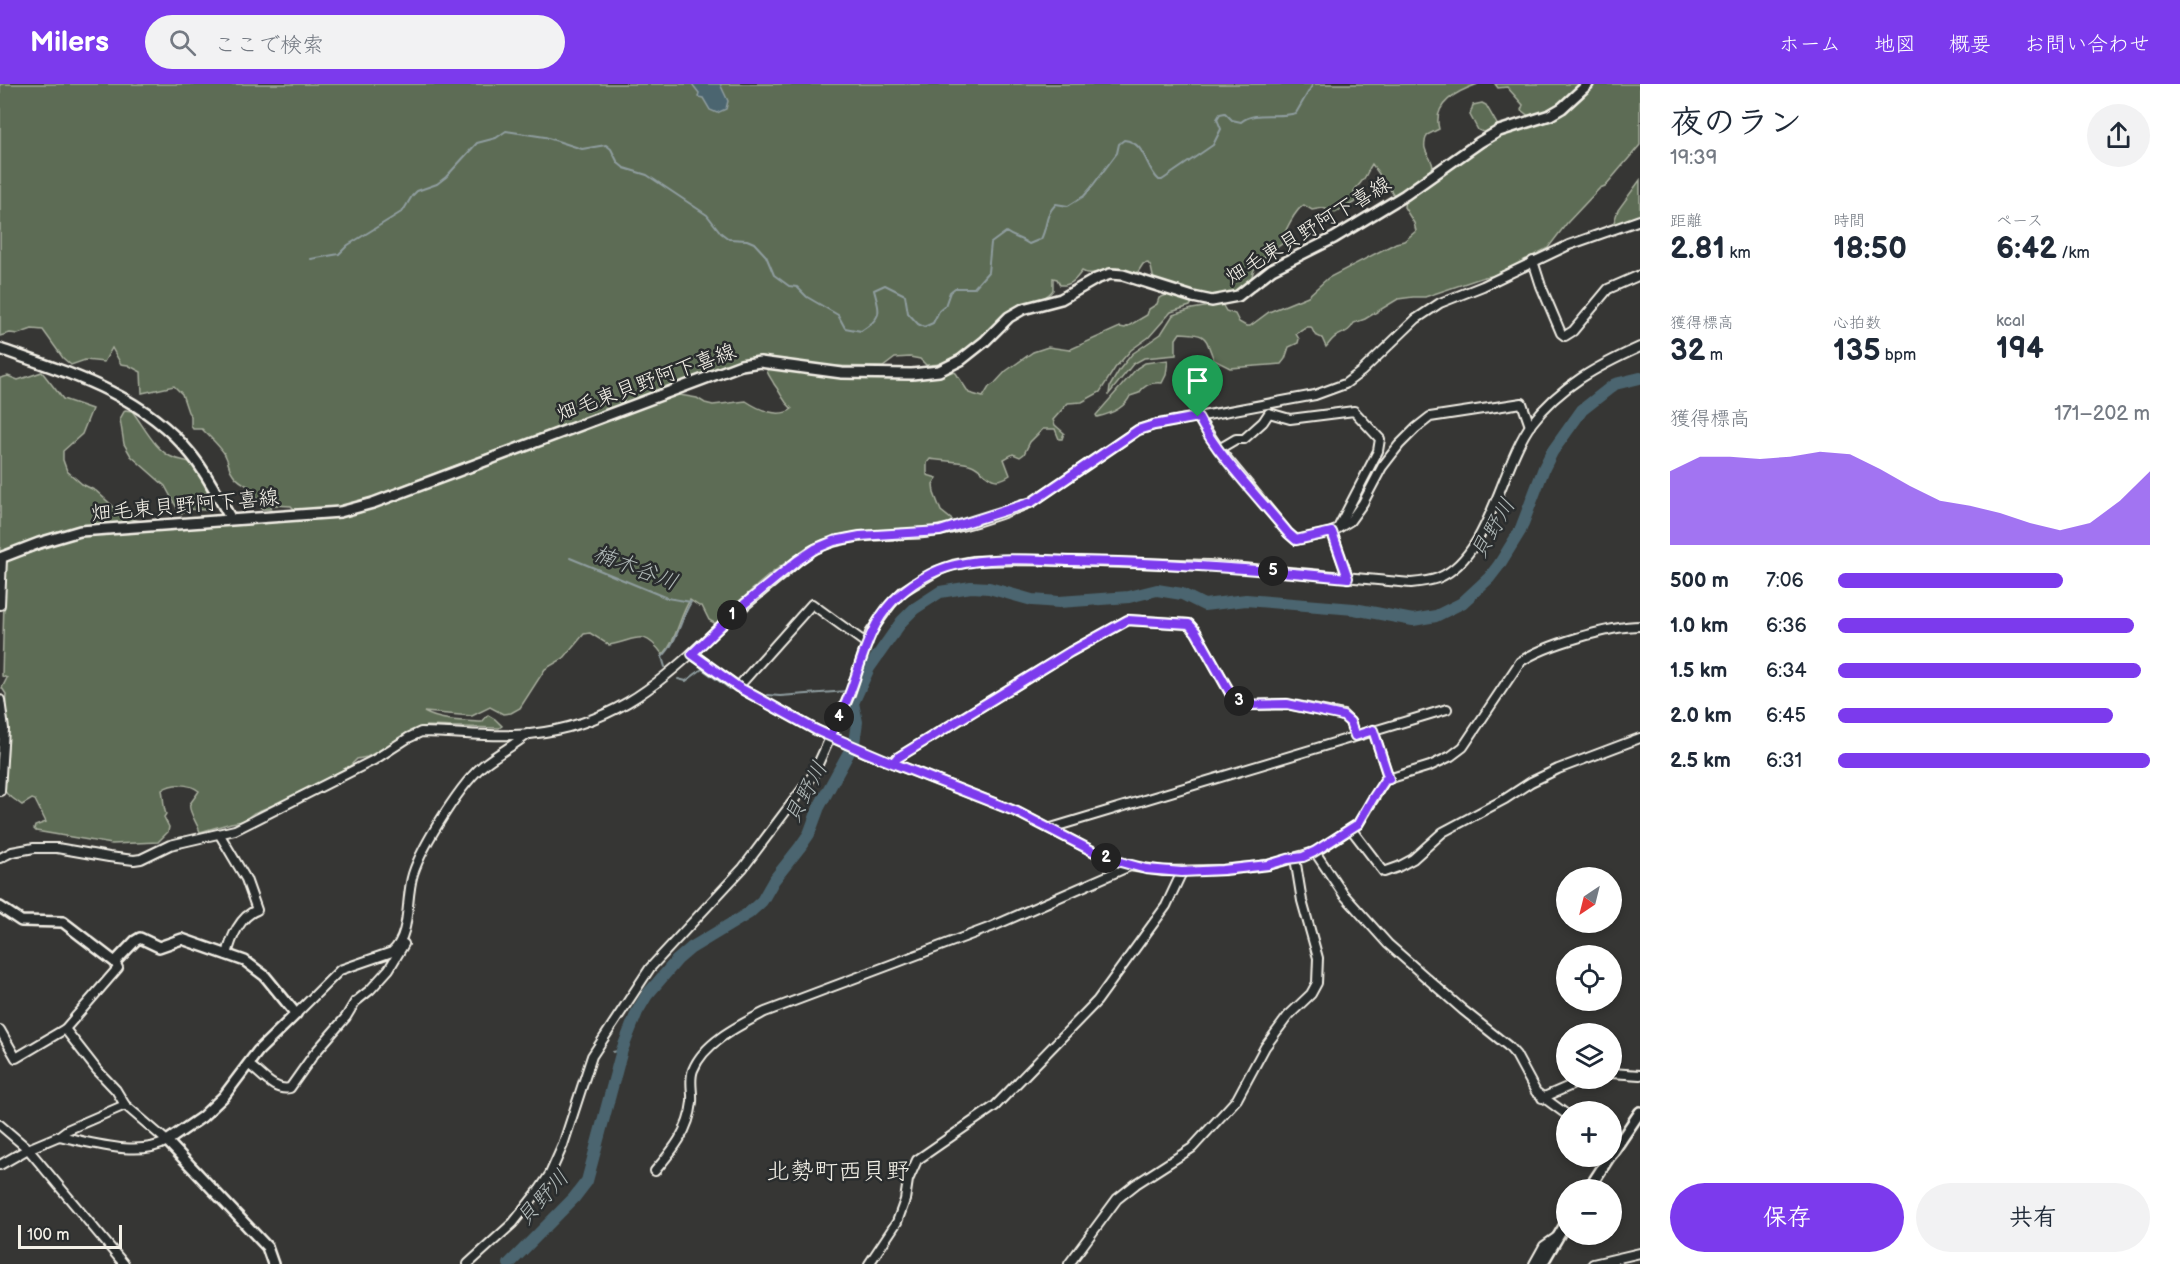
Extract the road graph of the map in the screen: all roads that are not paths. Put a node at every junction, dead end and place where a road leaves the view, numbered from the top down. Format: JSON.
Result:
{"nodes":[{"id":1,"x":1588,"y":84,"type":"edge"},
{"id":2,"x":1640,"y":220,"type":"edge"},
{"id":3,"x":1533,"y":261,"type":"junction"},
{"id":4,"x":1640,"y":275,"type":"edge"},
{"id":5,"x":1640,"y":347,"type":"edge"},
{"id":6,"x":0,"y":349,"type":"edge"},
{"id":7,"x":1198,"y":417,"type":"junction"},
{"id":8,"x":1530,"y":426,"type":"junction"},
{"id":9,"x":1219,"y":449,"type":"junction"},
{"id":10,"x":231,"y":519,"type":"junction"},
{"id":11,"x":1335,"y":531,"type":"junction"},
{"id":12,"x":1,"y":558,"type":"edge"},
{"id":13,"x":1348,"y":578,"type":"junction"},
{"id":14,"x":0,"y":605,"type":"edge"},
{"id":15,"x":1640,"y":626,"type":"edge"},
{"id":16,"x":867,"y":644,"type":"junction"},
{"id":17,"x":692,"y":654,"type":"junction"},
{"id":18,"x":738,"y":687,"type":"junction"},
{"id":19,"x":0,"y":700,"type":"edge"},
{"id":20,"x":1447,"y":709,"type":"dead end"},
{"id":21,"x":1373,"y":730,"type":"junction"},
{"id":22,"x":528,"y":734,"type":"junction"},
{"id":23,"x":831,"y":736,"type":"junction"},
{"id":24,"x":1355,"y":736,"type":"junction"},
{"id":25,"x":1640,"y":738,"type":"edge"},
{"id":26,"x":893,"y":763,"type":"junction"},
{"id":27,"x":1389,"y":779,"type":"junction"},
{"id":28,"x":0,"y":791,"type":"edge"},
{"id":29,"x":1051,"y":828,"type":"junction"},
{"id":30,"x":1351,"y":829,"type":"junction"},
{"id":31,"x":220,"y":835,"type":"junction"},
{"id":32,"x":1314,"y":852,"type":"junction"},
{"id":33,"x":0,"y":858,"type":"edge"},
{"id":34,"x":1295,"y":858,"type":"junction"},
{"id":35,"x":1130,"y":866,"type":"junction"},
{"id":36,"x":1182,"y":872,"type":"junction"},
{"id":37,"x":0,"y":907,"type":"edge"},
{"id":38,"x":404,"y":934,"type":"junction"},
{"id":39,"x":227,"y":955,"type":"junction"},
{"id":40,"x":115,"y":962,"type":"junction"},
{"id":41,"x":296,"y":1014,"type":"junction"},
{"id":42,"x":65,"y":1029,"type":"junction"},
{"id":43,"x":0,"y":1032,"type":"edge"},
{"id":44,"x":249,"y":1065,"type":"junction"},
{"id":45,"x":1622,"y":1074,"type":"edge"},
{"id":46,"x":1640,"y":1075,"type":"edge"},
{"id":47,"x":1563,"y":1089,"type":"edge"},
{"id":48,"x":1542,"y":1098,"type":"junction"},
{"id":49,"x":125,"y":1106,"type":"junction"},
{"id":50,"x":1556,"y":1107,"type":"edge"},
{"id":51,"x":1640,"y":1112,"type":"edge"},
{"id":52,"x":0,"y":1125,"type":"edge"},
{"id":53,"x":59,"y":1136,"type":"junction"},
{"id":54,"x":1622,"y":1137,"type":"edge"},
{"id":55,"x":167,"y":1141,"type":"junction"},
{"id":56,"x":28,"y":1149,"type":"junction"},
{"id":57,"x":0,"y":1165,"type":"edge"},
{"id":58,"x":655,"y":1171,"type":"dead end"},
{"id":59,"x":1556,"y":1238,"type":"edge"},
{"id":60,"x":1556,"y":1239,"type":"edge"},
{"id":61,"x":1640,"y":1253,"type":"edge"},
{"id":62,"x":124,"y":1264,"type":"edge"},
{"id":63,"x":273,"y":1264,"type":"edge"},
{"id":64,"x":468,"y":1264,"type":"edge"},
{"id":65,"x":870,"y":1264,"type":"edge"},
{"id":66,"x":1069,"y":1264,"type":"edge"},
{"id":67,"x":1534,"y":1264,"type":"edge"},
{"id":68,"x":1542,"y":1264,"type":"edge"},
{"id":69,"x":1593,"y":1264,"type":"edge"}],
"edges":[{"from":1,"to":10,"type":"main road","name":"畑毛東貝野阿下喜線"},
{"from":2,"to":3,"type":"street"},
{"from":3,"to":4,"type":"street"},
{"from":3,"to":7,"type":"street"},
{"from":5,"to":8,"type":"street"},
{"from":6,"to":10,"type":"main road"},
{"from":7,"to":9,"type":"street"},
{"from":7,"to":17,"type":"street"},
{"from":8,"to":11,"type":"street"},
{"from":8,"to":13,"type":"street"},
{"from":9,"to":11,"type":"street"},
{"from":9,"to":11,"type":"street"},
{"from":10,"to":12,"type":"main road","name":"畑毛東貝野阿下喜線"},
{"from":11,"to":13,"type":"street"},
{"from":12,"to":14,"type":"street"},
{"from":13,"to":16,"type":"street"},
{"from":15,"to":27,"type":"street"},
{"from":16,"to":18,"type":"street"},
{"from":16,"to":23,"type":"street"},
{"from":17,"to":18,"type":"street"},
{"from":17,"to":22,"type":"street"},
{"from":18,"to":23,"type":"street"},
{"from":19,"to":28,"type":"street"},
{"from":20,"to":21,"type":"street"},
{"from":21,"to":24,"type":"street"},
{"from":21,"to":27,"type":"street"},
{"from":22,"to":31,"type":"street"},
{"from":22,"to":38,"type":"street"},
{"from":23,"to":26,"type":"street"},
{"from":23,"to":64,"type":"street"},
{"from":24,"to":26,"type":"street"},
{"from":24,"to":29,"type":"street"},
{"from":25,"to":30,"type":"street"},
{"from":26,"to":29,"type":"street"},
{"from":27,"to":30,"type":"street"},
{"from":29,"to":35,"type":"street"},
{"from":30,"to":32,"type":"street"},
{"from":31,"to":33,"type":"street"},
{"from":31,"to":39,"type":"street"},
{"from":32,"to":34,"type":"street"},
{"from":32,"to":48,"type":"street"},
{"from":34,"to":36,"type":"street"},
{"from":34,"to":66,"type":"street"},
{"from":35,"to":36,"type":"street"},
{"from":35,"to":58,"type":"street"},
{"from":36,"to":65,"type":"street"},
{"from":37,"to":40,"type":"main road"},
{"from":38,"to":41,"type":"street"},
{"from":38,"to":44,"type":"street"},
{"from":39,"to":40,"type":"main road"},
{"from":39,"to":41,"type":"main road"},
{"from":40,"to":42,"type":"street"},
{"from":41,"to":44,"type":"main road"},
{"from":42,"to":43,"type":"street"},
{"from":42,"to":49,"type":"street"},
{"from":44,"to":55,"type":"main road"},
{"from":45,"to":46,"type":"street"},
{"from":47,"to":48,"type":"street"},
{"from":48,"to":50,"type":"street"},
{"from":49,"to":53,"type":"street"},
{"from":49,"to":55,"type":"street"},
{"from":51,"to":54,"type":"main road"},
{"from":52,"to":56,"type":"street"},
{"from":53,"to":55,"type":"street"},
{"from":53,"to":56,"type":"street"},
{"from":55,"to":63,"type":"main road"},
{"from":56,"to":57,"type":"street"},
{"from":56,"to":62,"type":"street"},
{"from":59,"to":67,"type":"street"},
{"from":60,"to":68,"type":"main road"},
{"from":61,"to":69,"type":"street"}]}
